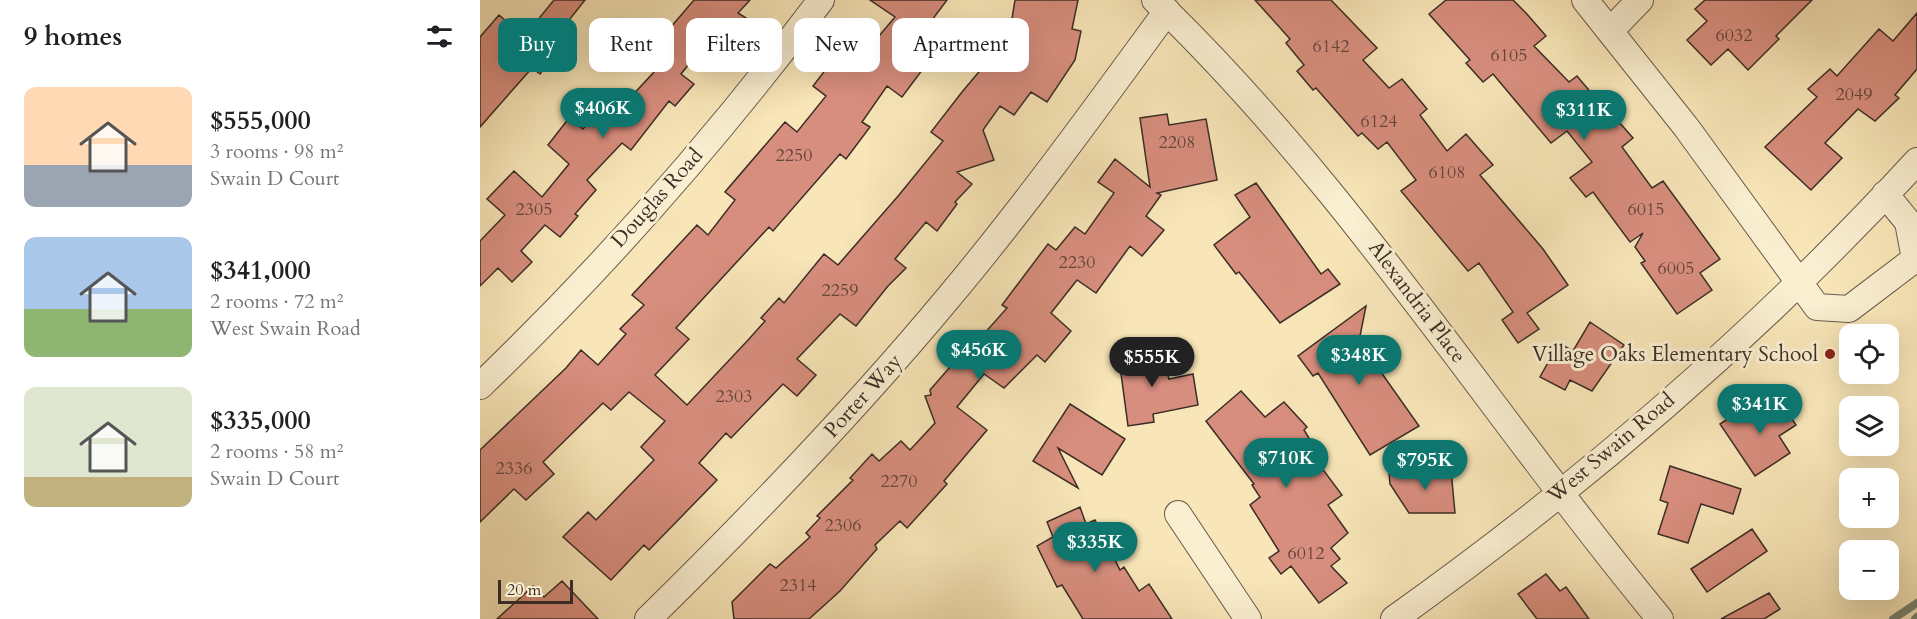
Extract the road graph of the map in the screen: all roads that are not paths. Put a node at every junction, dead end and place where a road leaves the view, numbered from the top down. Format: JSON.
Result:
{"nodes":[{"id":1,"x":821,"y":0,"type":"edge"},
{"id":2,"x":1585,"y":0,"type":"edge"},
{"id":3,"x":1640,"y":0,"type":"edge"},
{"id":4,"x":1161,"y":6,"type":"edge"},
{"id":5,"x":1611,"y":30,"type":"junction"},
{"id":6,"x":1917,"y":161,"type":"edge"},
{"id":7,"x":1885,"y":194,"type":"junction"},
{"id":8,"x":1798,"y":280,"type":"junction"},
{"id":9,"x":480,"y":386,"type":"edge"},
{"id":10,"x":1559,"y":493,"type":"junction"},
{"id":11,"x":1178,"y":514,"type":"dead end"},
{"id":12,"x":648,"y":619,"type":"edge"},
{"id":13,"x":1248,"y":619,"type":"edge"},
{"id":14,"x":1394,"y":619,"type":"edge"},
{"id":15,"x":1660,"y":619,"type":"edge"}],
"edges":[{"from":1,"to":9,"type":"street","name":"Douglas Road"},
{"from":2,"to":5,"type":"street"},
{"from":3,"to":5,"type":"street"},
{"from":4,"to":10,"type":"street","name":"Alexandria Place"},
{"from":4,"to":12,"type":"street","name":"Porter Way"},
{"from":5,"to":8,"type":"street"},
{"from":6,"to":7,"type":"street","name":"West Swain Road"},
{"from":7,"to":8,"type":"street","name":"West Swain Road"},
{"from":7,"to":8,"type":"street"},
{"from":8,"to":10,"type":"street","name":"West Swain Road"},
{"from":10,"to":14,"type":"street","name":"West Swain Road"},
{"from":10,"to":15,"type":"street","name":"Alexandria Place"},
{"from":11,"to":13,"type":"street"}]}
